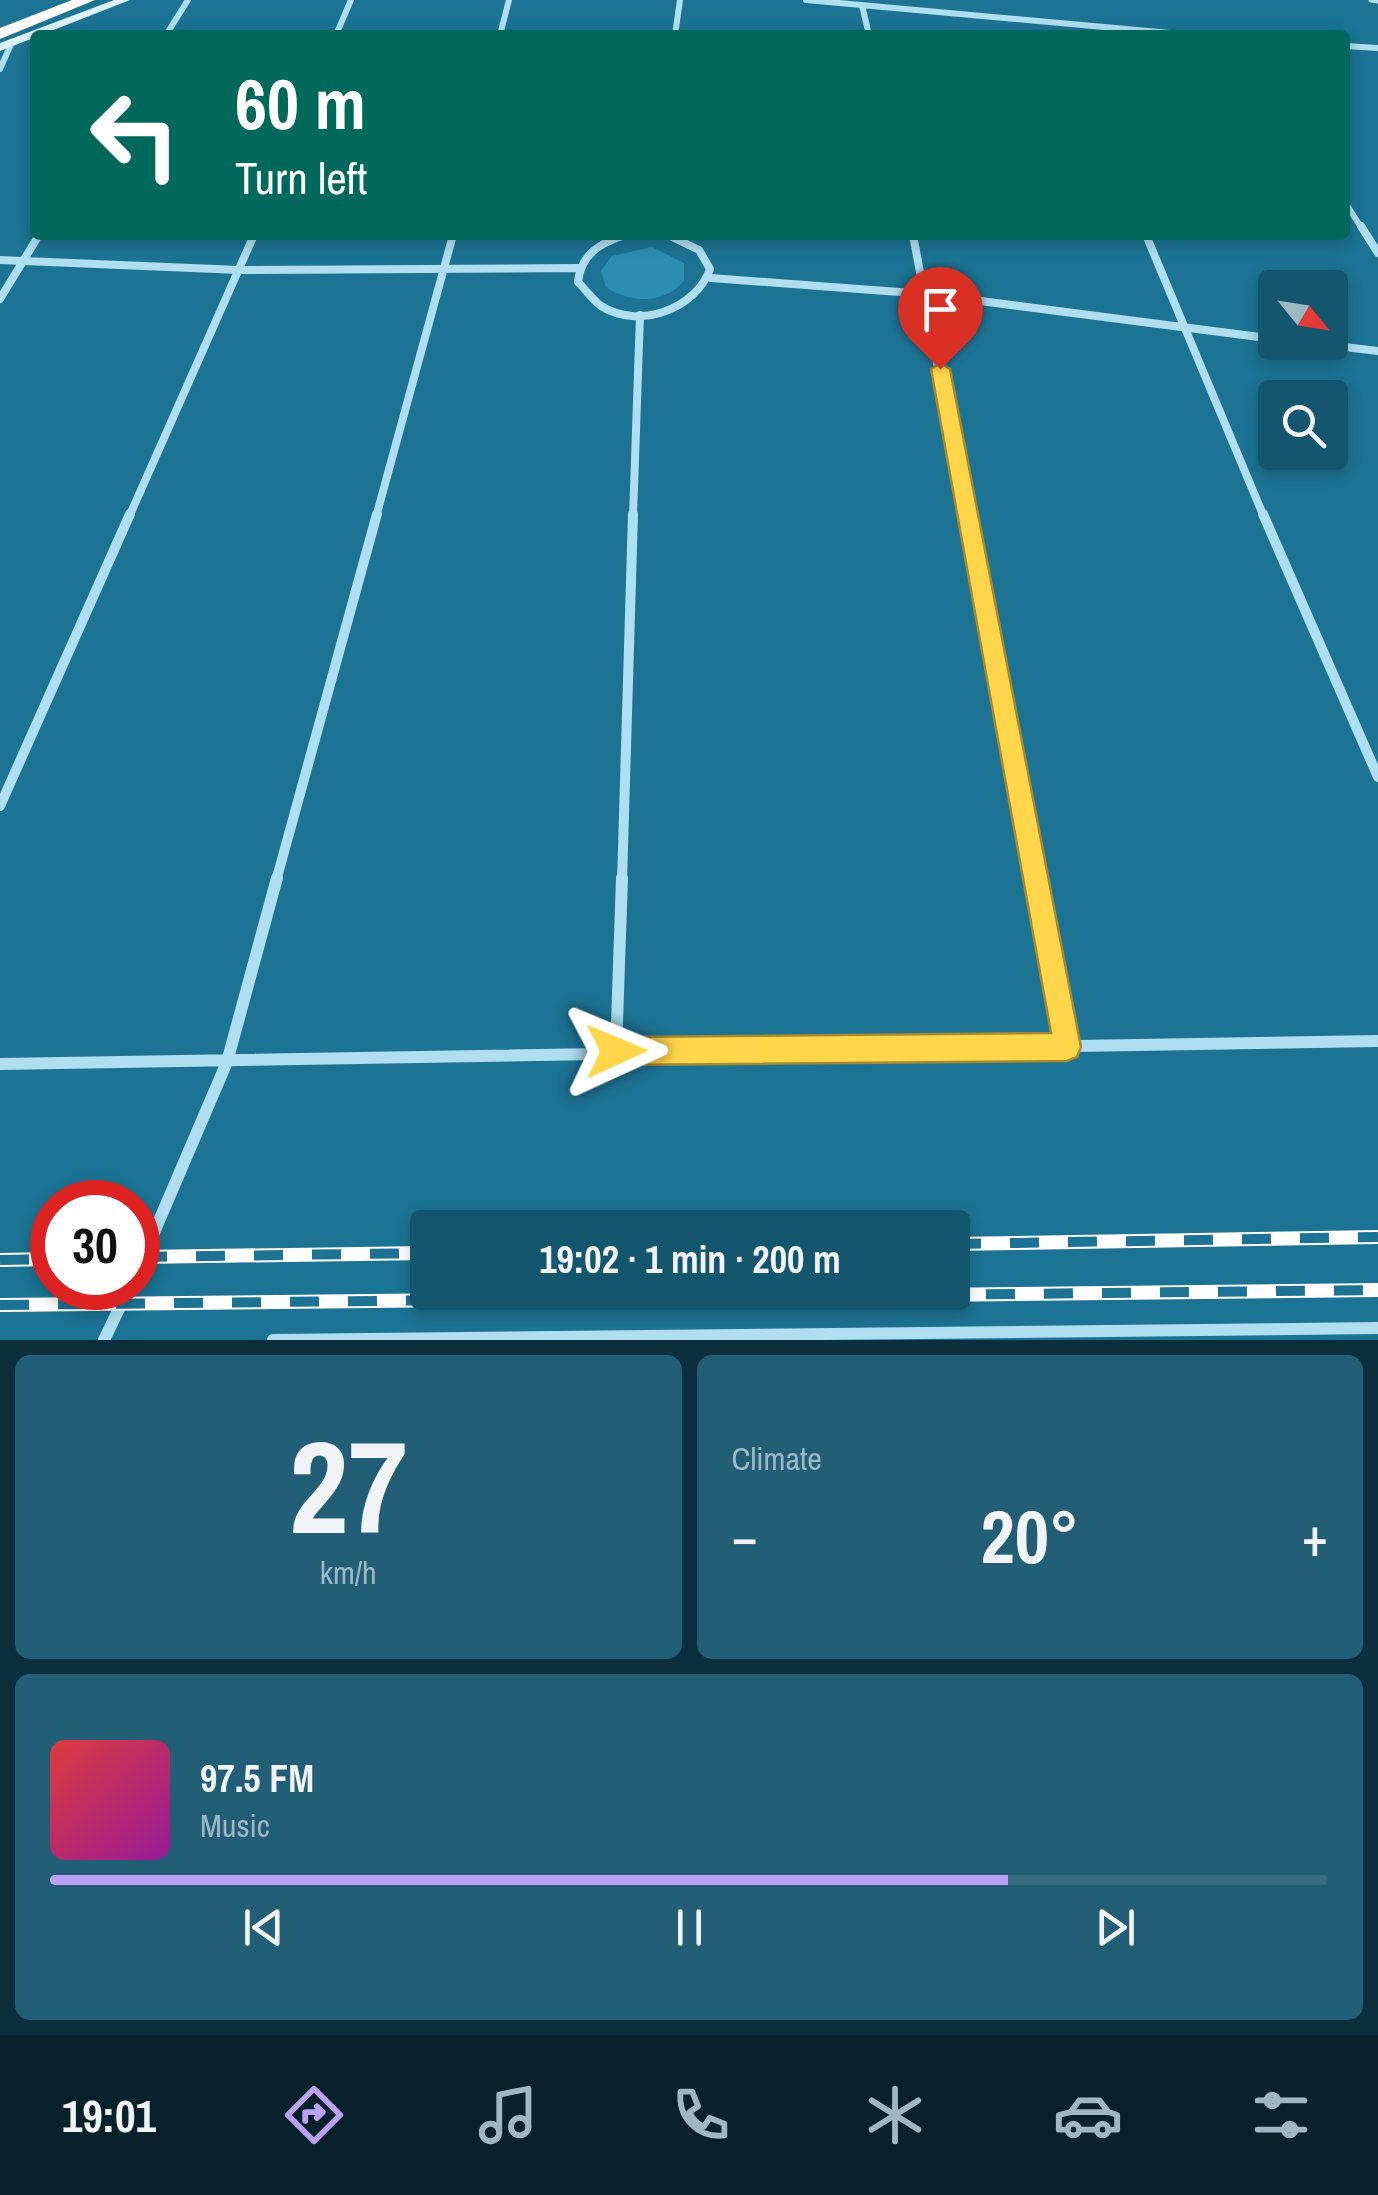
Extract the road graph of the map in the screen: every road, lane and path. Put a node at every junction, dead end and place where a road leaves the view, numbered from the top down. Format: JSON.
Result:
{"nodes":[{"id":1,"x":87,"y":0,"type":"edge"},
{"id":2,"x":124,"y":0,"type":"edge"},
{"id":3,"x":188,"y":0,"type":"edge"},
{"id":4,"x":351,"y":0,"type":"edge"},
{"id":5,"x":509,"y":0,"type":"edge"},
{"id":6,"x":680,"y":0,"type":"edge"},
{"id":7,"x":806,"y":0,"type":"edge"},
{"id":8,"x":862,"y":5,"type":"junction"},
{"id":9,"x":1064,"y":23,"type":"junction"},
{"id":10,"x":36,"y":30,"type":"edge"},
{"id":11,"x":169,"y":30,"type":"edge"},
{"id":12,"x":338,"y":30,"type":"edge"},
{"id":13,"x":501,"y":30,"type":"edge"},
{"id":14,"x":676,"y":30,"type":"edge"},
{"id":15,"x":868,"y":30,"type":"edge"},
{"id":16,"x":1067,"y":30,"type":"edge"},
{"id":17,"x":1139,"y":30,"type":"edge"},
{"id":18,"x":30,"y":32,"type":"edge"},
{"id":19,"x":4,"y":41,"type":"edge"},
{"id":20,"x":1350,"y":46,"type":"edge"},
{"id":21,"x":1378,"y":48,"type":"edge"},
{"id":22,"x":0,"y":69,"type":"edge"},
{"id":23,"x":1350,"y":210,"type":"edge"},
{"id":24,"x":37,"y":240,"type":"edge"},
{"id":25,"x":252,"y":240,"type":"edge"},
{"id":26,"x":452,"y":240,"type":"edge"},
{"id":27,"x":611,"y":240,"type":"edge"},
{"id":28,"x":678,"y":240,"type":"edge"},
{"id":29,"x":914,"y":240,"type":"edge"},
{"id":30,"x":1148,"y":240,"type":"edge"},
{"id":31,"x":1378,"y":253,"type":"edge"},
{"id":32,"x":0,"y":260,"type":"edge"},
{"id":33,"x":24,"y":260,"type":"junction"},
{"id":34,"x":445,"y":268,"type":"junction"},
{"id":35,"x":578,"y":268,"type":"junction"},
{"id":36,"x":239,"y":270,"type":"junction"},
{"id":37,"x":711,"y":278,"type":"junction"},
{"id":38,"x":926,"y":294,"type":"junction"},
{"id":39,"x":0,"y":299,"type":"edge"},
{"id":40,"x":640,"y":315,"type":"junction"},
{"id":41,"x":1182,"y":329,"type":"junction"},
{"id":42,"x":1258,"y":337,"type":"edge"},
{"id":43,"x":1348,"y":347,"type":"edge"},
{"id":44,"x":1378,"y":351,"type":"edge"},
{"id":45,"x":1378,"y":777,"type":"edge"},
{"id":46,"x":0,"y":806,"type":"edge"},
{"id":47,"x":1378,"y":1041,"type":"edge"},
{"id":48,"x":1067,"y":1047,"type":"junction"},
{"id":49,"x":616,"y":1051,"type":"junction"},
{"id":50,"x":227,"y":1062,"type":"junction"},
{"id":51,"x":0,"y":1064,"type":"edge"},
{"id":52,"x":160,"y":1219,"type":"edge"},
{"id":53,"x":118,"y":1310,"type":"edge"},
{"id":54,"x":1378,"y":1328,"type":"edge"},
{"id":55,"x":1102,"y":1335,"type":"edge"},
{"id":56,"x":594,"y":1337,"type":"edge"},
{"id":57,"x":104,"y":1340,"type":"edge"},
{"id":58,"x":273,"y":1340,"type":"edge"}],
"edges":[{"from":1,"to":19,"type":"highway"},
{"from":2,"to":10,"type":"main road"},
{"from":3,"to":11,"type":"street"},
{"from":4,"to":12,"type":"street"},
{"from":5,"to":13,"type":"street"},
{"from":6,"to":14,"type":"street"},
{"from":7,"to":8,"type":"street"},
{"from":8,"to":9,"type":"street"},
{"from":8,"to":15,"type":"street"},
{"from":9,"to":16,"type":"street"},
{"from":9,"to":17,"type":"street"},
{"from":18,"to":19,"type":"main road"},
{"from":19,"to":22,"type":"street"},
{"from":20,"to":21,"type":"street"},
{"from":23,"to":31,"type":"street"},
{"from":24,"to":33,"type":"street"},
{"from":25,"to":36,"type":"street"},
{"from":26,"to":34,"type":"street"},
{"from":27,"to":35,"type":"street"},
{"from":28,"to":37,"type":"street"},
{"from":29,"to":38,"type":"street"},
{"from":30,"to":41,"type":"street"},
{"from":32,"to":33,"type":"street"},
{"from":33,"to":36,"type":"street"},
{"from":33,"to":39,"type":"street"},
{"from":34,"to":35,"type":"street"},
{"from":34,"to":36,"type":"street"},
{"from":34,"to":50,"type":"street"},
{"from":35,"to":40,"type":"street"},
{"from":36,"to":46,"type":"street"},
{"from":37,"to":38,"type":"street"},
{"from":37,"to":40,"type":"street"},
{"from":38,"to":41,"type":"street"},
{"from":38,"to":48,"type":"street"},
{"from":40,"to":49,"type":"street"},
{"from":41,"to":42,"type":"street"},
{"from":41,"to":45,"type":"street"},
{"from":43,"to":44,"type":"street"},
{"from":47,"to":48,"type":"street"},
{"from":48,"to":49,"type":"street"},
{"from":49,"to":50,"type":"street"},
{"from":50,"to":51,"type":"street"},
{"from":50,"to":52,"type":"street"},
{"from":53,"to":57,"type":"street"},
{"from":54,"to":55,"type":"street"},
{"from":55,"to":56,"type":"street"},
{"from":56,"to":58,"type":"street"}]}
